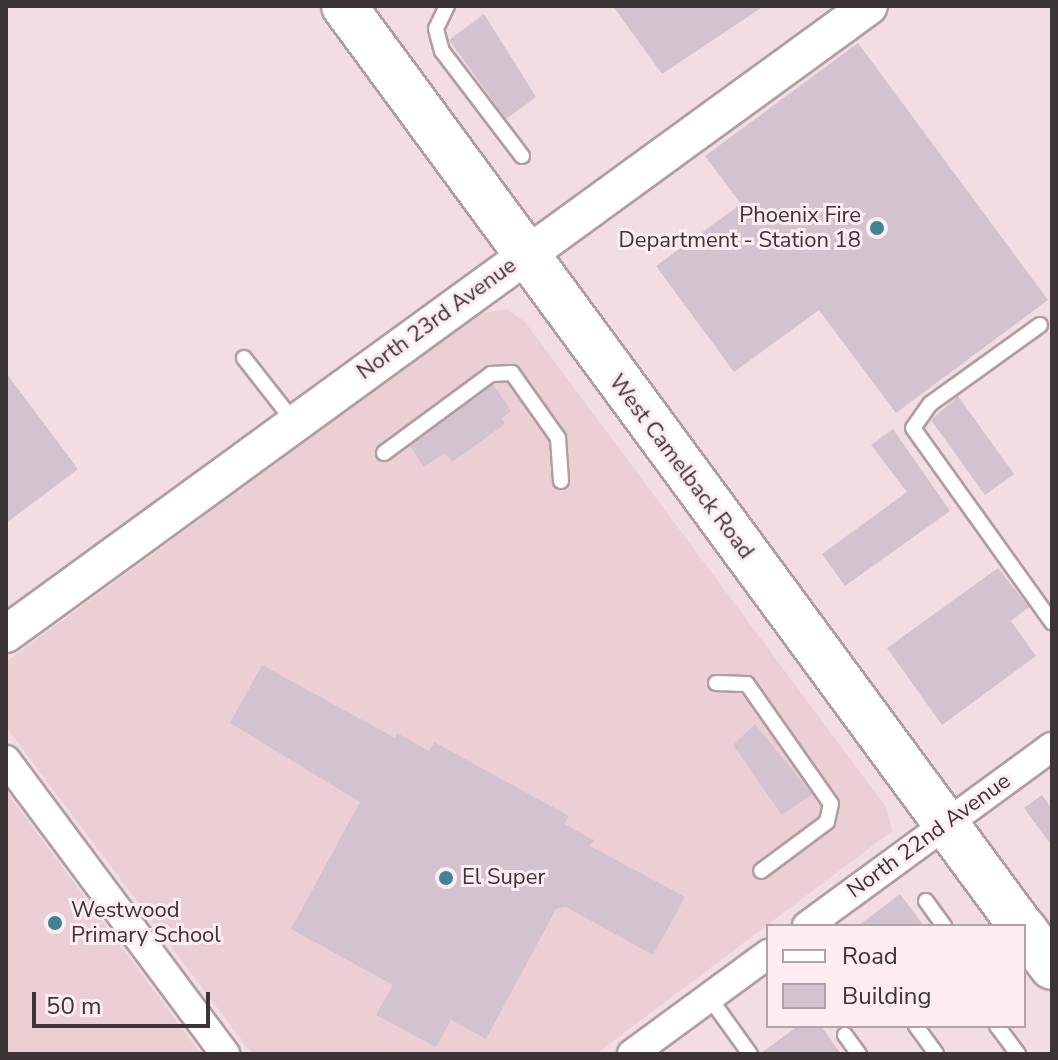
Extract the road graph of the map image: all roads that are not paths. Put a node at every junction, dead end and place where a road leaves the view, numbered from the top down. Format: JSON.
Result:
{"nodes":[{"id":1,"x":447,"y":6,"type":"edge"},
{"id":2,"x":869,"y":6,"type":"edge"},
{"id":3,"x":355,"y":14,"type":"edge"},
{"id":4,"x":522,"y":156,"type":"dead end"},
{"id":5,"x":524,"y":255,"type":"junction"},
{"id":6,"x":1040,"y":325,"type":"dead end"},
{"id":7,"x":244,"y":358,"type":"dead end"},
{"id":8,"x":295,"y":423,"type":"junction"},
{"id":9,"x":384,"y":453,"type":"dead end"},
{"id":10,"x":561,"y":481,"type":"dead end"},
{"id":11,"x":1052,"y":622,"type":"edge"},
{"id":12,"x":6,"y":634,"type":"edge"},
{"id":13,"x":716,"y":683,"type":"dead end"},
{"id":14,"x":1052,"y":747,"type":"edge"},
{"id":15,"x":6,"y":760,"type":"edge"},
{"id":16,"x":946,"y":824,"type":"junction"},
{"id":17,"x":761,"y":871,"type":"dead end"},
{"id":18,"x":926,"y":901,"type":"dead end"},
{"id":19,"x":810,"y":924,"type":"edge"},
{"id":20,"x":943,"y":924,"type":"edge"},
{"id":21,"x":1018,"y":924,"type":"edge"},
{"id":22,"x":766,"y":955,"type":"edge"},
{"id":23,"x":709,"y":997,"type":"junction"},
{"id":24,"x":917,"y":1028,"type":"edge"},
{"id":25,"x":998,"y":1028,"type":"edge"},
{"id":26,"x":845,"y":1035,"type":"dead end"},
{"id":27,"x":666,"y":1044,"type":"edge"},
{"id":28,"x":225,"y":1054,"type":"edge"},
{"id":29,"x":632,"y":1054,"type":"edge"},
{"id":30,"x":750,"y":1054,"type":"edge"},
{"id":31,"x":859,"y":1054,"type":"edge"},
{"id":32,"x":936,"y":1054,"type":"edge"},
{"id":33,"x":1018,"y":1054,"type":"edge"}],
"edges":[{"from":1,"to":4,"type":"lane"},
{"from":2,"to":5,"type":"street","name":"North 23rd Avenue"},
{"from":3,"to":5,"type":"main road","name":"West Camelback Road"},
{"from":5,"to":8,"type":"street","name":"North 23rd Avenue"},
{"from":5,"to":16,"type":"main road","name":"West Camelback Road"},
{"from":6,"to":11,"type":"lane"},
{"from":7,"to":8,"type":"lane"},
{"from":8,"to":12,"type":"street","name":"North 23rd Avenue"},
{"from":9,"to":10,"type":"lane"},
{"from":13,"to":17,"type":"lane"},
{"from":14,"to":16,"type":"street","name":"North 22nd Avenue"},
{"from":15,"to":28,"type":"street"},
{"from":16,"to":19,"type":"street","name":"North 22nd Avenue"},
{"from":16,"to":21,"type":"main road","name":"West Camelback Road"},
{"from":18,"to":20,"type":"lane"},
{"from":22,"to":23,"type":"street"},
{"from":23,"to":27,"type":"street"},
{"from":23,"to":30,"type":"lane"},
{"from":24,"to":32,"type":"lane"},
{"from":25,"to":33,"type":"lane"},
{"from":26,"to":31,"type":"lane"},
{"from":27,"to":29,"type":"street"}]}
